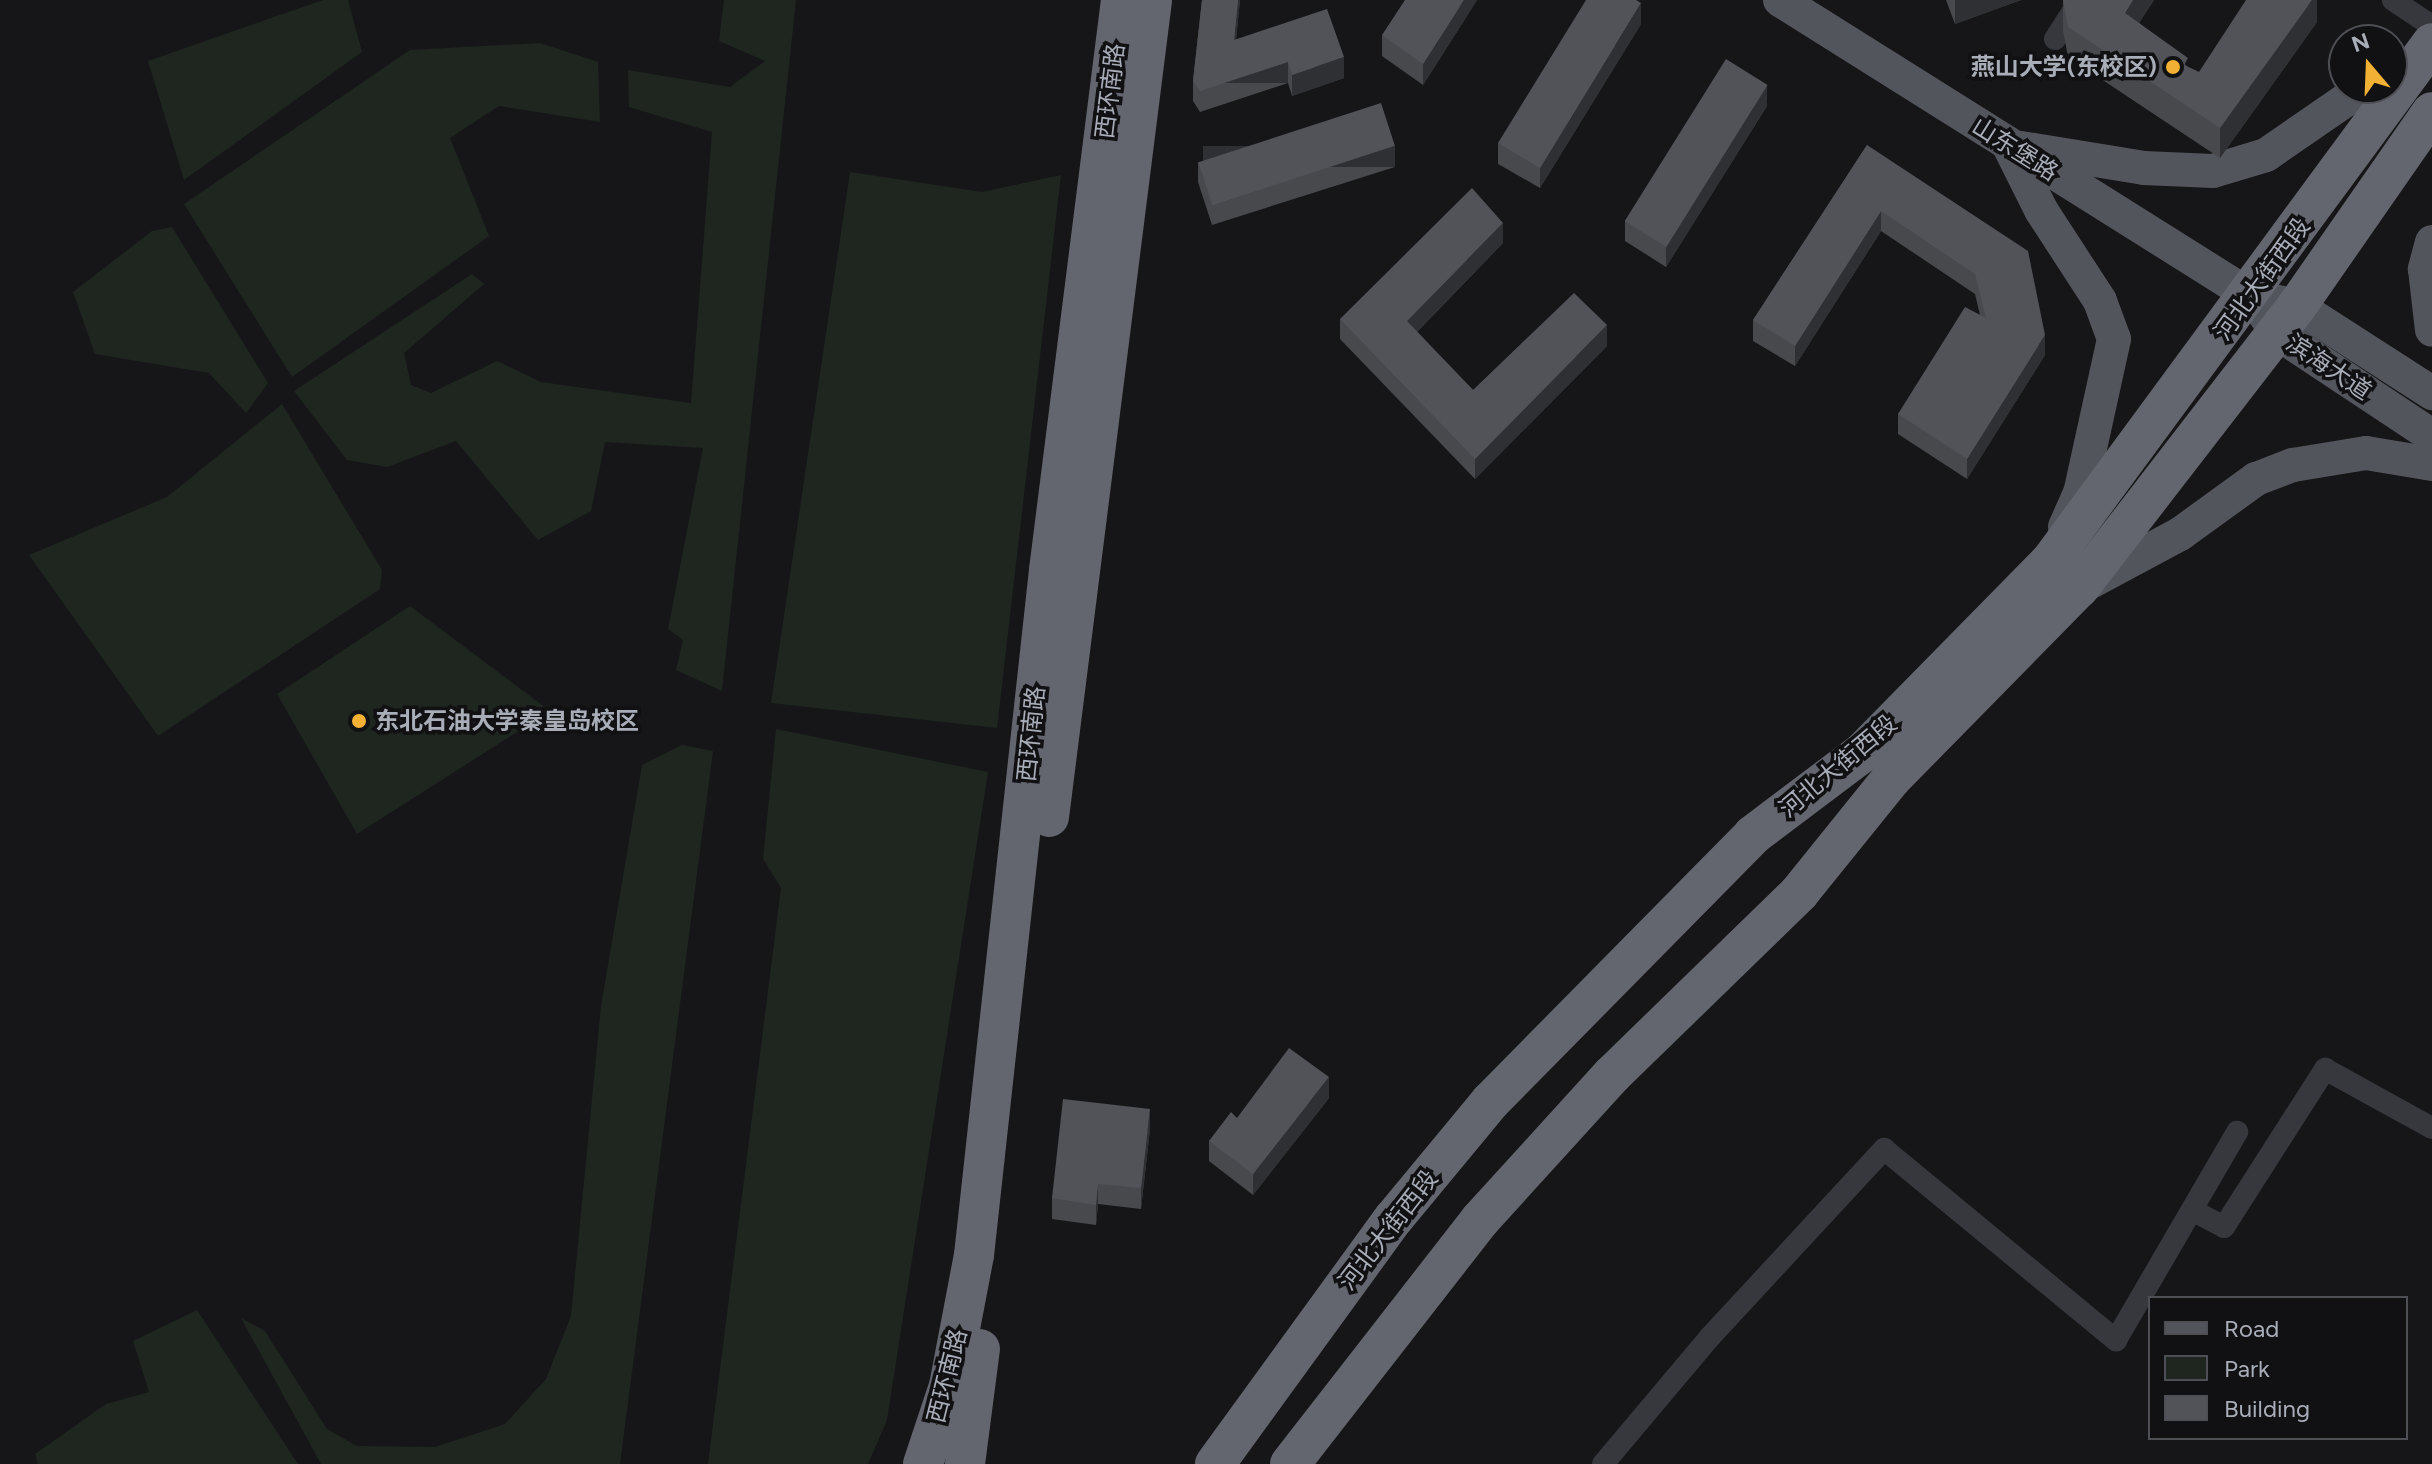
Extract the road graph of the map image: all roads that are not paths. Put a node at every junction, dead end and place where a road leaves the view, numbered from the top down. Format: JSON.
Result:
{"nodes":[{"id":1,"x":1121,"y":0,"type":"edge"},
{"id":2,"x":1152,"y":0,"type":"edge"},
{"id":3,"x":1780,"y":0,"type":"edge"},
{"id":4,"x":2080,"y":0,"type":"edge"},
{"id":5,"x":2393,"y":0,"type":"edge"},
{"id":6,"x":2055,"y":39,"type":"dead end"},
{"id":7,"x":2431,"y":39,"type":"edge"},
{"id":8,"x":2408,"y":57,"type":"edge"},
{"id":9,"x":2340,"y":104,"type":"edge"},
{"id":10,"x":2432,"y":112,"type":"edge"},
{"id":11,"x":2009,"y":146,"type":"junction"},
{"id":12,"x":2432,"y":242,"type":"edge"},
{"id":13,"x":2251,"y":296,"type":"junction"},
{"id":14,"x":2287,"y":319,"type":"junction"},
{"id":15,"x":2432,"y":330,"type":"edge"},
{"id":16,"x":2432,"y":393,"type":"edge"},
{"id":17,"x":2432,"y":436,"type":"edge"},
{"id":18,"x":2432,"y":464,"type":"edge"},
{"id":19,"x":2064,"y":575,"type":"junction"},
{"id":20,"x":2432,"y":1128,"type":"edge"},
{"id":21,"x":2237,"y":1132,"type":"dead end"},
{"id":22,"x":2192,"y":1210,"type":"junction"},
{"id":23,"x":923,"y":1464,"type":"edge"},
{"id":24,"x":965,"y":1464,"type":"edge"},
{"id":25,"x":1215,"y":1464,"type":"edge"},
{"id":26,"x":1290,"y":1464,"type":"edge"},
{"id":27,"x":1603,"y":1464,"type":"edge"}],
"edges":[{"from":1,"to":23,"type":"highway","name":"西环南路"},
{"from":2,"to":24,"type":"highway","name":"西环南路"},
{"from":3,"to":11,"type":"main road","name":"山东堡路"},
{"from":4,"to":6,"type":"street"},
{"from":5,"to":7,"type":"street"},
{"from":7,"to":8,"type":"main road"},
{"from":7,"to":13,"type":"highway","name":"河北大街西段"},
{"from":9,"to":11,"type":"main road"},
{"from":10,"to":14,"type":"highway","name":"河北大街西段"},
{"from":11,"to":13,"type":"main road","name":"山东堡路"},
{"from":11,"to":19,"type":"main road"},
{"from":12,"to":15,"type":"main road"},
{"from":13,"to":14,"type":"main road","name":"滨海大道"},
{"from":13,"to":19,"type":"highway","name":"河北大街西段"},
{"from":14,"to":16,"type":"main road","name":"滨海大道"},
{"from":14,"to":17,"type":"main road","name":"滨海大道"},
{"from":14,"to":19,"type":"highway","name":"河北大街西段"},
{"from":18,"to":19,"type":"main road"},
{"from":19,"to":25,"type":"highway","name":"河北大街西段"},
{"from":19,"to":26,"type":"highway","name":"河北大街西段"},
{"from":20,"to":22,"type":"street"},
{"from":21,"to":22,"type":"street"},
{"from":22,"to":27,"type":"street"}]}
